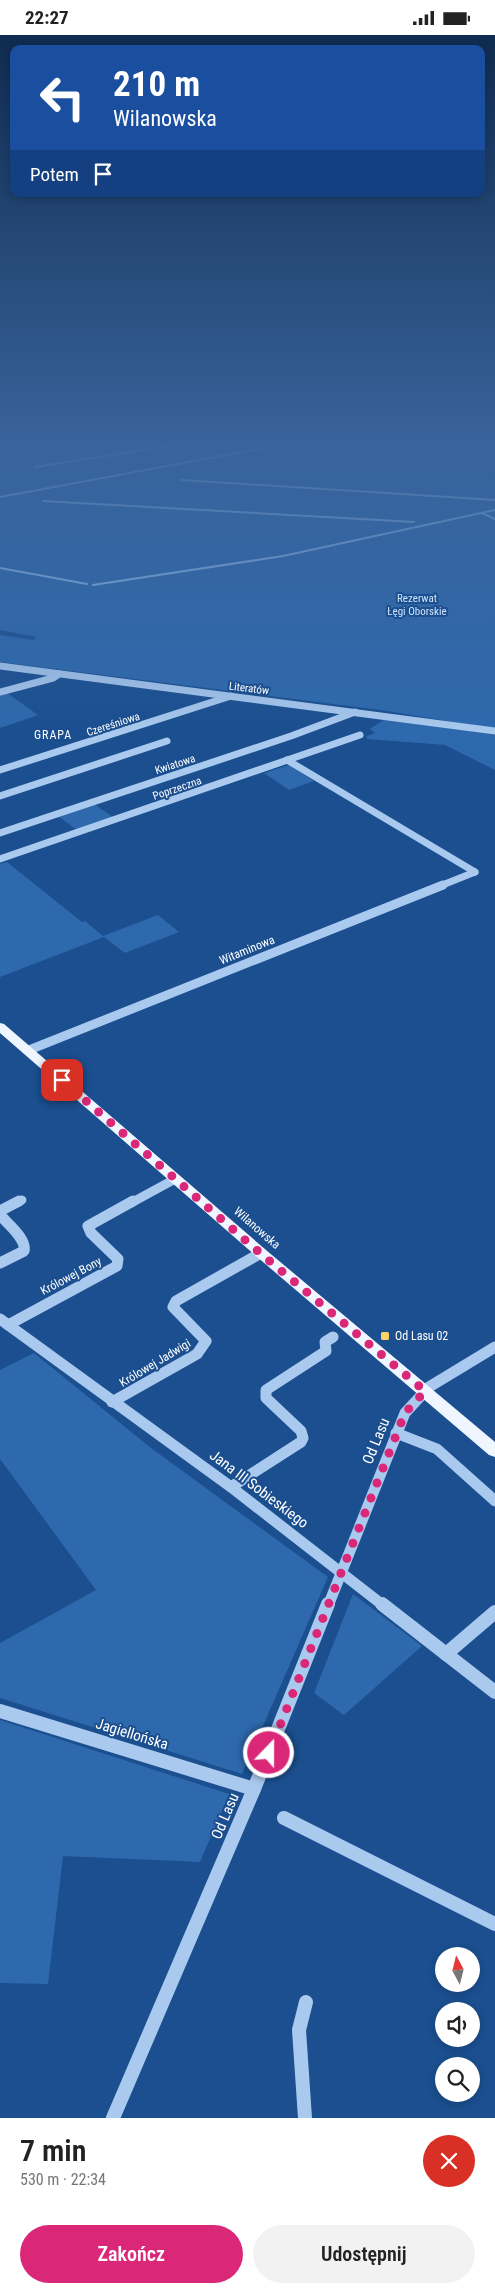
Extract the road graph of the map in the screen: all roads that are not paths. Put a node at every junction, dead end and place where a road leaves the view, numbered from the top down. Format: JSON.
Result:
{"nodes":[{"id":1,"x":0,"y":666,"type":"edge"},
{"id":2,"x":59,"y":674,"type":"junction"},
{"id":3,"x":0,"y":692,"type":"edge"},
{"id":4,"x":232,"y":695,"type":"junction"},
{"id":5,"x":355,"y":711,"type":"junction"},
{"id":6,"x":495,"y":731,"type":"edge"},
{"id":7,"x":360,"y":735,"type":"dead end"},
{"id":8,"x":167,"y":741,"type":"dead end"},
{"id":9,"x":287,"y":760,"type":"junction"},
{"id":10,"x":0,"y":770,"type":"edge"},
{"id":11,"x":0,"y":796,"type":"edge"},
{"id":12,"x":0,"y":833,"type":"edge"},
{"id":13,"x":0,"y":859,"type":"edge"},
{"id":14,"x":0,"y":1027,"type":"edge"},
{"id":15,"x":29,"y":1050,"type":"junction"},
{"id":16,"x":175,"y":1179,"type":"junction"},
{"id":17,"x":22,"y":1201,"type":"dead end"},
{"id":18,"x":0,"y":1215,"type":"edge"},
{"id":19,"x":260,"y":1253,"type":"junction"},
{"id":20,"x":0,"y":1263,"type":"edge"},
{"id":21,"x":4,"y":1322,"type":"edge"},
{"id":22,"x":333,"y":1337,"type":"dead end"},
{"id":23,"x":495,"y":1347,"type":"edge"},
{"id":24,"x":425,"y":1391,"type":"junction"},
{"id":25,"x":112,"y":1402,"type":"junction"},
{"id":26,"x":396,"y":1433,"type":"junction"},
{"id":27,"x":495,"y":1451,"type":"edge"},
{"id":28,"x":232,"y":1487,"type":"junction"},
{"id":29,"x":495,"y":1501,"type":"edge"},
{"id":30,"x":342,"y":1572,"type":"junction"},
{"id":31,"x":495,"y":1612,"type":"edge"},
{"id":32,"x":446,"y":1654,"type":"junction"},
{"id":33,"x":495,"y":1692,"type":"edge"},
{"id":34,"x":0,"y":1711,"type":"edge"},
{"id":35,"x":254,"y":1789,"type":"junction"},
{"id":36,"x":284,"y":1818,"type":"dead end"},
{"id":37,"x":495,"y":1924,"type":"edge"},
{"id":38,"x":306,"y":2002,"type":"dead end"},
{"id":39,"x":113,"y":2118,"type":"edge"},
{"id":40,"x":305,"y":2118,"type":"edge"}],
"edges":[{"from":1,"to":2,"type":"street","name":"Literatów"},
{"from":2,"to":3,"type":"street"},
{"from":2,"to":4,"type":"street","name":"Literatów"},
{"from":4,"to":5,"type":"street","name":"Literatów"},
{"from":4,"to":10,"type":"street","name":"Czereśniowa"},
{"from":5,"to":6,"type":"street","name":"Literatów"},
{"from":5,"to":12,"type":"street","name":"Kwiatowa"},
{"from":7,"to":9,"type":"street","name":"Poprzeczna"},
{"from":8,"to":11,"type":"street"},
{"from":9,"to":13,"type":"street","name":"Poprzeczna"},
{"from":9,"to":15,"type":"street","name":"Witaminowa"},
{"from":14,"to":15,"type":"main road","name":"Wilanowska"},
{"from":15,"to":16,"type":"main road","name":"Wilanowska"},
{"from":16,"to":19,"type":"main road","name":"Wilanowska"},
{"from":16,"to":21,"type":"street","name":"Królowej Bony"},
{"from":17,"to":18,"type":"street"},
{"from":18,"to":20,"type":"street"},
{"from":19,"to":24,"type":"main road","name":"Wilanowska"},
{"from":19,"to":25,"type":"street","name":"Królowej Jadwigi"},
{"from":21,"to":25,"type":"street","name":"Jana III Sobieskiego"},
{"from":22,"to":28,"type":"street"},
{"from":23,"to":24,"type":"street"},
{"from":24,"to":26,"type":"street","name":"Od Lasu"},
{"from":24,"to":27,"type":"main road","name":"Wilanowska"},
{"from":25,"to":28,"type":"street","name":"Jana III Sobieskiego"},
{"from":26,"to":29,"type":"street"},
{"from":26,"to":30,"type":"street","name":"Od Lasu"},
{"from":28,"to":30,"type":"street","name":"Jana III Sobieskiego"},
{"from":30,"to":32,"type":"street","name":"Jana III Sobieskiego"},
{"from":30,"to":35,"type":"street","name":"Od Lasu"},
{"from":31,"to":32,"type":"street"},
{"from":32,"to":33,"type":"street","name":"Jana III Sobieskiego"},
{"from":34,"to":35,"type":"street","name":"Jagiellońska"},
{"from":35,"to":39,"type":"street","name":"Od Lasu"},
{"from":36,"to":37,"type":"street"},
{"from":38,"to":40,"type":"street"}]}
